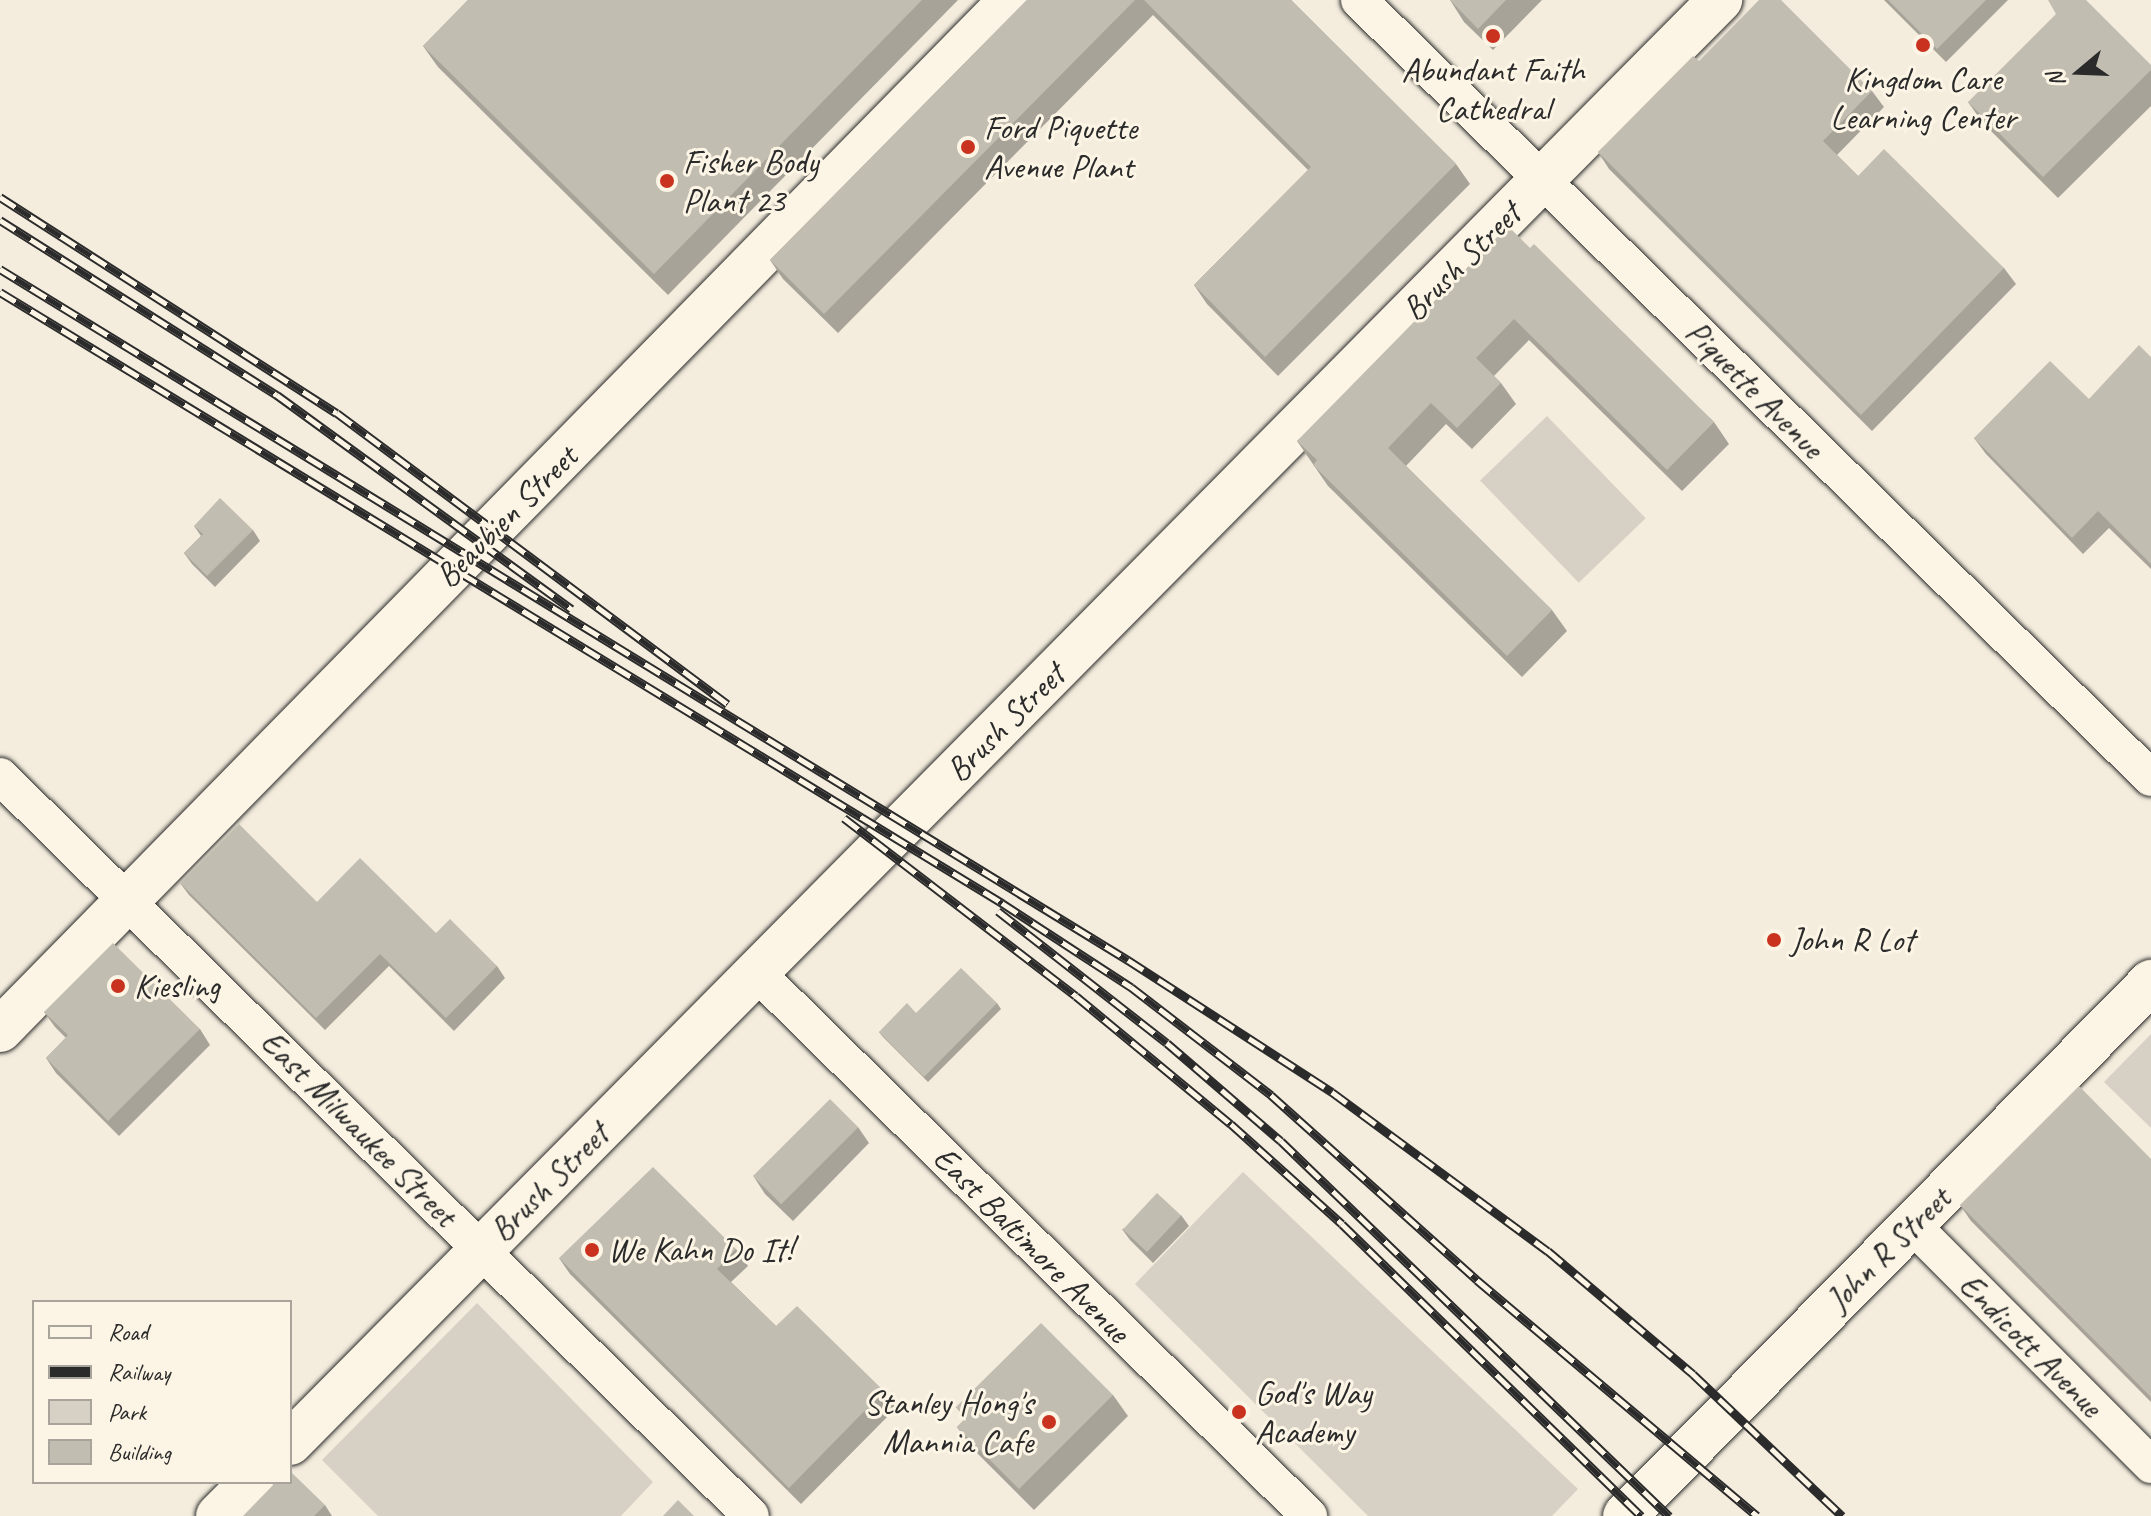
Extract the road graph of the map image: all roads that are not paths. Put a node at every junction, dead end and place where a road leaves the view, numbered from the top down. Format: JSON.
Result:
{"nodes":[{"id":1,"x":1011,"y":0,"type":"edge"},
{"id":2,"x":1359,"y":0,"type":"edge"},
{"id":3,"x":1720,"y":0,"type":"edge"},
{"id":4,"x":1542,"y":180,"type":"junction"},
{"id":5,"x":0,"y":776,"type":"edge"},
{"id":6,"x":2151,"y":778,"type":"edge"},
{"id":7,"x":128,"y":900,"type":"junction"},
{"id":8,"x":756,"y":972,"type":"junction"},
{"id":9,"x":2151,"y":982,"type":"edge"},
{"id":10,"x":0,"y":1030,"type":"edge"},
{"id":11,"x":1912,"y":1225,"type":"junction"},
{"id":12,"x":481,"y":1250,"type":"junction"},
{"id":13,"x":292,"y":1441,"type":"edge"},
{"id":14,"x":2151,"y":1465,"type":"edge"},
{"id":15,"x":250,"y":1484,"type":"edge"},
{"id":16,"x":218,"y":1516,"type":"edge"},
{"id":17,"x":751,"y":1516,"type":"edge"},
{"id":18,"x":1309,"y":1516,"type":"edge"},
{"id":19,"x":1625,"y":1516,"type":"edge"}],
"edges":[{"from":1,"to":7,"type":"street","name":"Beaubien Street"},
{"from":2,"to":4,"type":"street","name":"Piquette Avenue"},
{"from":3,"to":4,"type":"street","name":"Brush Street"},
{"from":4,"to":6,"type":"street","name":"Piquette Avenue"},
{"from":4,"to":8,"type":"street","name":"Brush Street"},
{"from":5,"to":7,"type":"street","name":"East Milwaukee Street"},
{"from":7,"to":10,"type":"street","name":"Beaubien Street"},
{"from":7,"to":12,"type":"street","name":"East Milwaukee Street"},
{"from":8,"to":12,"type":"street","name":"Brush Street"},
{"from":8,"to":18,"type":"street","name":"East Baltimore Avenue"},
{"from":9,"to":11,"type":"street","name":"John R Street"},
{"from":11,"to":14,"type":"street","name":"Endicott Avenue"},
{"from":11,"to":19,"type":"street","name":"John R Street"},
{"from":12,"to":13,"type":"street","name":"Brush Street"},
{"from":12,"to":17,"type":"street","name":"East Milwaukee Street"},
{"from":15,"to":16,"type":"street"}]}
